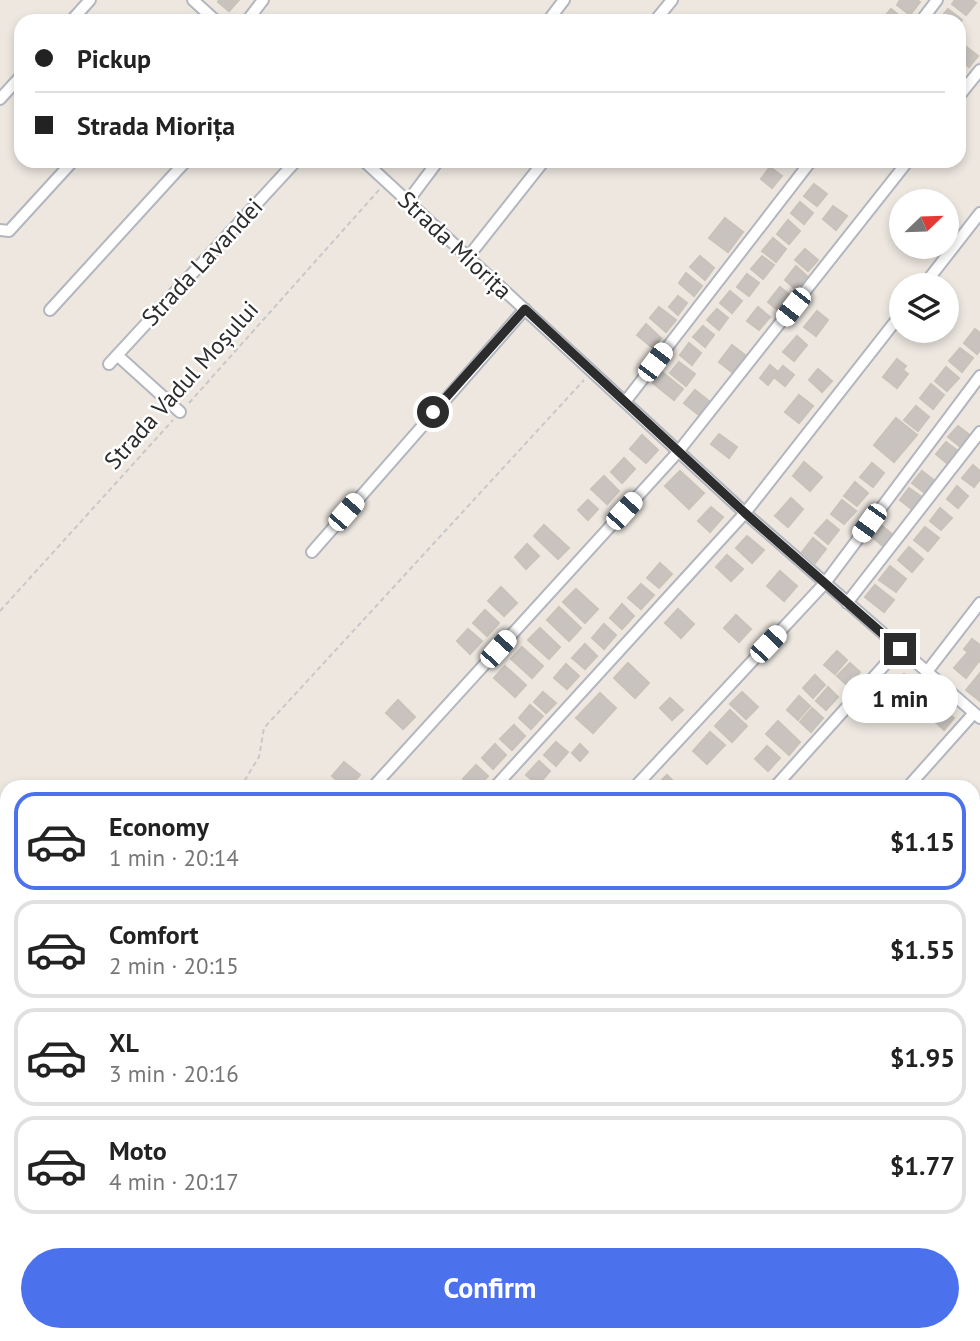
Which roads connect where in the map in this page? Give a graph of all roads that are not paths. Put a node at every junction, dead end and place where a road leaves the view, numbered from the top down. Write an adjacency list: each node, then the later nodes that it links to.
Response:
1 (90, 0): 7 (street)
2 (193, 0): 8 (street)
3 (263, 0): 9 (street)
4 (564, 0): 10 (street)
5 (672, 0): 11 (street)
6 (937, 0): 12 (street)
7 (77, 14)
8 (204, 14)
9 (252, 14)
10 (553, 14)
11 (661, 14)
12 (926, 14)
13 (980, 70): 15 (street)
14 (14, 84): 16 (street)
15 (966, 87)
16 (0, 99)
17 (67, 168): 27 (street)
18 (180, 168): 31 (street)
19 (290, 168): 33 (street, Strada Lavandei)
20 (372, 168): 25 (street, Strada Miorița)
21 (433, 168): 25 (street)
22 (538, 168): 28 (street)
23 (806, 168): 36 (street)
24 (902, 168): 39 (street)
25 (408, 201): 28 (street, Strada Miorița)
26 (980, 213): 29 (street)
27 (0, 230)
28 (468, 257): 30 (street, Strada Miorița)
29 (933, 273)
30 (525, 309): 36 (street, Strada Miorița); 41 (street)
31 (50, 310)
32 (889, 329): 40 (street)
33 (117, 355): 34 (street, Strada Lavandei); 37 (street)
34 (109, 364)
35 (980, 376): 42 (street)
36 (625, 402): 39 (street, Strada Miorița)
37 (180, 412)
38 (980, 432): 43 (street)
39 (678, 452): 40 (street, Strada Miorița); 48 (street)
40 (745, 513): 42 (street, Strada Miorița); 49 (street)
41 (312, 552)
42 (825, 583): 43 (street, Strada Miorița); 50 (street)
43 (847, 603): 45 (street, Strada Miorița)
44 (980, 603): 46 (street)
45 (900, 649): 46 (street, Strada Miorița); 51 (street)
46 (926, 673): 47 (street, Strada Miorița)
47 (977, 716): 52 (street)
48 (379, 780)
49 (501, 780)
50 (641, 780)
51 (781, 780)
52 (914, 780)

